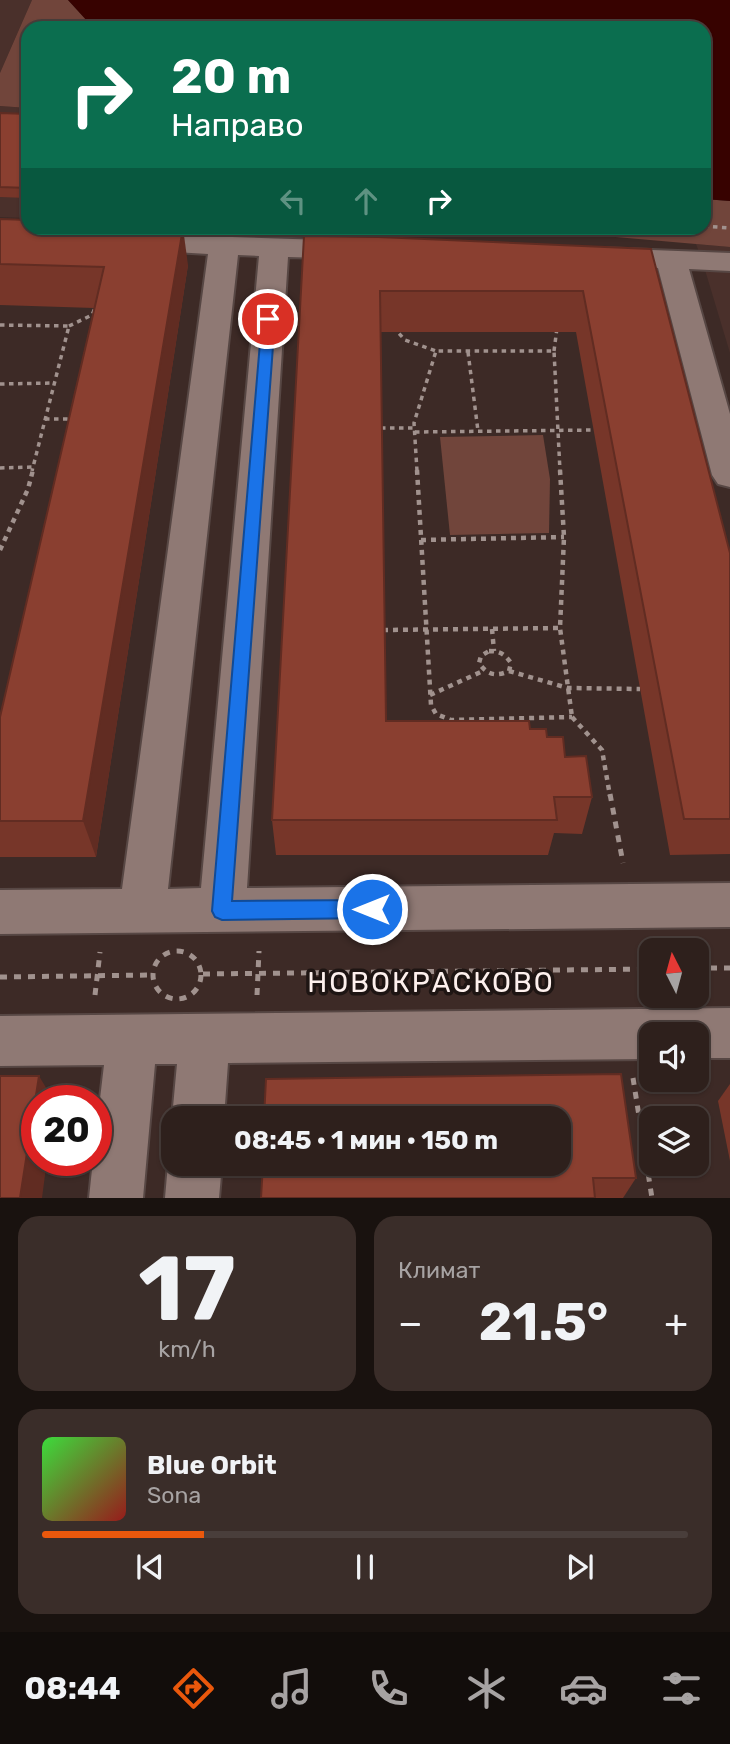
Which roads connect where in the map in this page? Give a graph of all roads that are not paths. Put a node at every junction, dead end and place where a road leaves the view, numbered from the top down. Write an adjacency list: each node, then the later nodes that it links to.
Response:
1 (112, 242): 2 (lane)
2 (224, 246): 3 (lane); 11 (lane)
3 (274, 247): 4 (lane); 12 (lane)
4 (384, 250)
5 (576, 257): 6 (lane)
6 (671, 260): 7 (lane); 8 (lane)
7 (728, 269)
8 (717, 376): 9 (lane)
9 (730, 475)
10 (730, 905): 12 (lane)
11 (142, 911): 12 (lane); 13 (lane)
12 (222, 911)
13 (0, 912)
14 (730, 1033): 16 (lane)
15 (132, 1039): 16 (lane); 17 (lane); 20 (lane)
16 (204, 1039): 18 (lane)
17 (0, 1041)
18 (199, 1106)
19 (194, 1176): 21 (lane)
20 (116, 1198)
21 (192, 1198)

